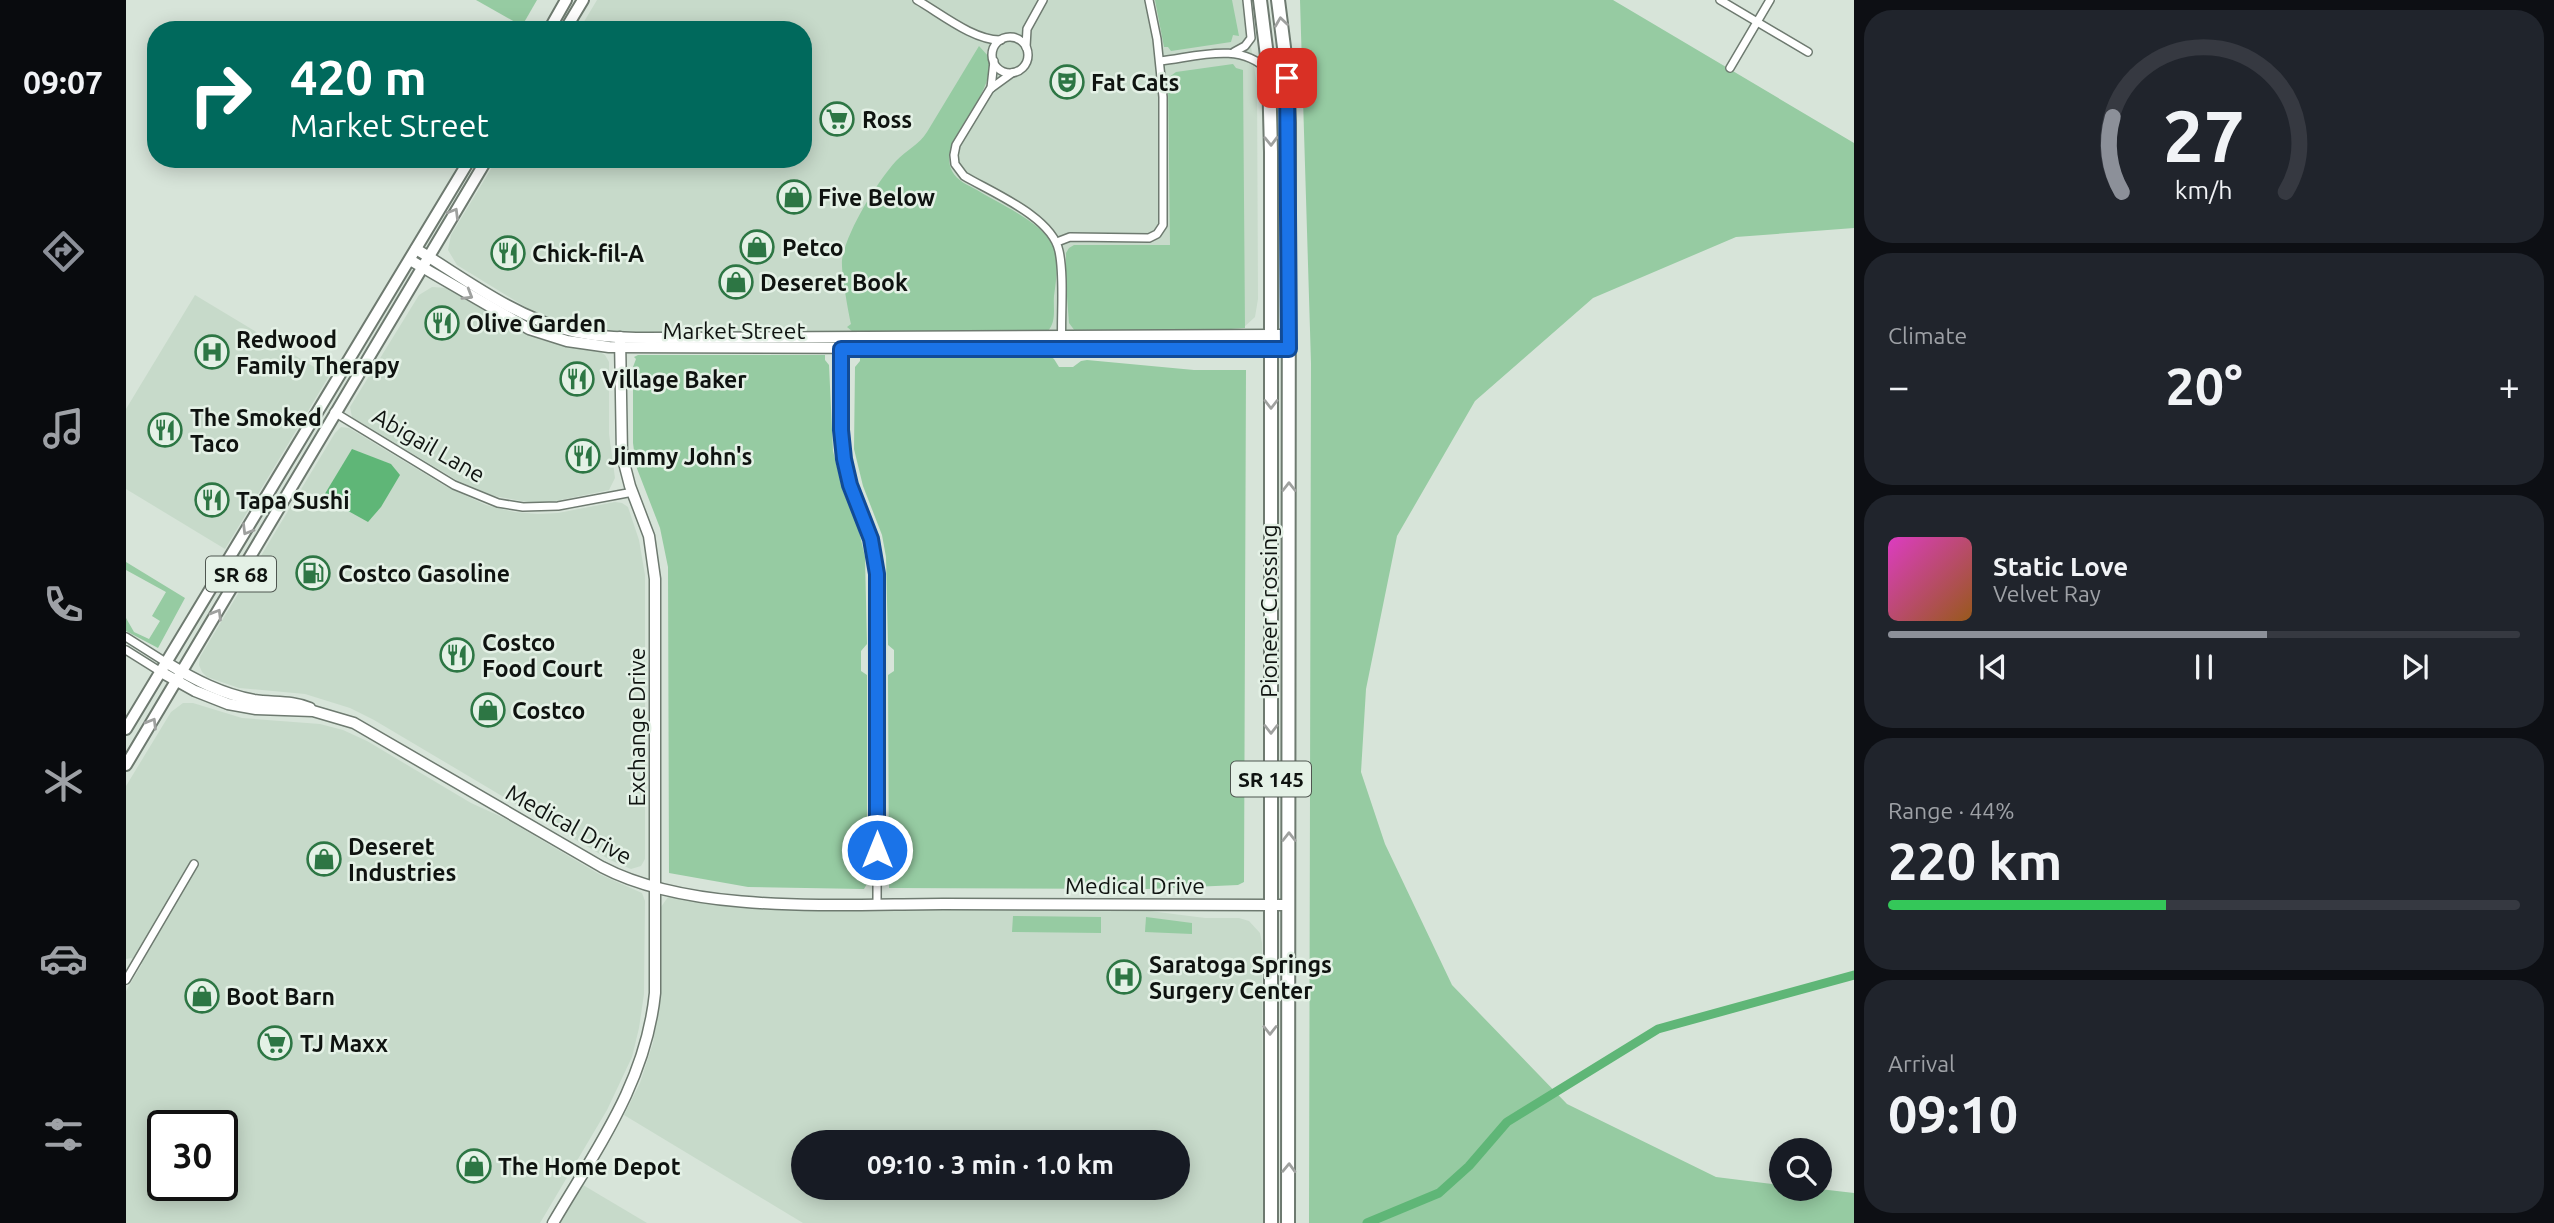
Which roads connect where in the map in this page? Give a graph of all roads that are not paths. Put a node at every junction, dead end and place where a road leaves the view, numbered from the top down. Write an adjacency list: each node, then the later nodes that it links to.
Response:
1 (566, 0): 12 (main road)
2 (583, 0): 13 (main road)
3 (917, 0): 15 (street)
4 (1043, 0): 11 (street)
5 (1149, 0): 21 (street)
6 (1247, 0): 18 (street)
7 (1260, 0): 23 (highway, Pioneer Crossing / SR 145)
8 (1278, 0): 34 (highway, Pioneer Crossing / SR 145, one-way to 8)
9 (1720, 0): 14 (street)
10 (1770, 0): 14 (street)
11 (1031, 20): 16 (street); 17 (street)
12 (554, 21)
13 (570, 21)
14 (1756, 23): 19 (street); 22 (street)
15 (978, 36): 16 (street); 20 (street)
16 (1004, 39): 17 (street); 20 (street)
17 (1026, 47): 24 (street)
18 (1233, 52): 21 (street); 23 (street)
19 (1808, 52)
20 (993, 58): 24 (street); 25 (street)
21 (1160, 61): 28 (street)
22 (1730, 68)
23 (1269, 72): 33 (highway, Pioneer Crossing / SR 145, one-way to 33)
24 (1012, 73): 25 (street)
25 (990, 89): 28 (street)
26 (465, 168): 29 (main road, SR 68)
27 (481, 168): 30 (main road, SR 68, one-way to 27)
28 (1057, 242): 36 (street)
29 (416, 249): 30 (street, Market Street); 31 (main road, SR 68)
30 (428, 256): 32 (main road, SR 68); 37 (street, Market Street)
31 (410, 260): 32 (street, Market Street); 46 (main road, SR 68, one-way to 46)
32 (422, 267): 37 (street, Market Street, one-way to 37); 42 (main road, SR 68)
33 (1271, 335): 34 (street, Market Street); 36 (street, Market Street); 40 (highway, Pioneer Crossing / SR 145)
34 (1289, 335): 41 (highway, Pioneer Crossing / SR 145)
35 (839, 337): 36 (street, Market Street); 37 (street, Market Street); 38 (street)
36 (1061, 337): 39 (street)
37 (620, 343): 38 (street, Market Street); 43 (street, Exchange Drive)
38 (841, 349): 39 (street, Market Street); 52 (street)
39 (1062, 349): 40 (street, Market Street)
40 (1271, 349): 41 (street, Market Street); 53 (highway, Pioneer Crossing / SR 145, one-way to 53)
41 (1289, 349): 54 (highway, Pioneer Crossing / SR 145, one-way to 41)
42 (334, 412): 43 (street, Abigail Lane); 47 (main road, SR 68, one-way to 42)
43 (633, 492): 51 (street, Exchange Drive)
44 (126, 637): 46 (street)
45 (126, 650): 46 (street)
46 (164, 667): 47 (street, Medical Drive); 48 (main road, SR 68)
47 (180, 677): 49 (main road, SR 68, one-way to 47); 51 (street, Medical Drive)
48 (126, 729)
49 (126, 765)
50 (194, 864): 55 (street)
51 (655, 886): 52 (street, Medical Drive); 56 (street, Exchange Drive)
52 (877, 904): 53 (street, Medical Drive)
53 (1271, 905): 54 (street, Medical Drive); 57 (highway, Pioneer Crossing / SR 145, one-way to 57)
54 (1289, 905): 58 (highway, Pioneer Crossing / SR 145, one-way to 54)
55 (127, 976)
56 (553, 1223)
57 (1271, 1223)
58 (1288, 1223)

